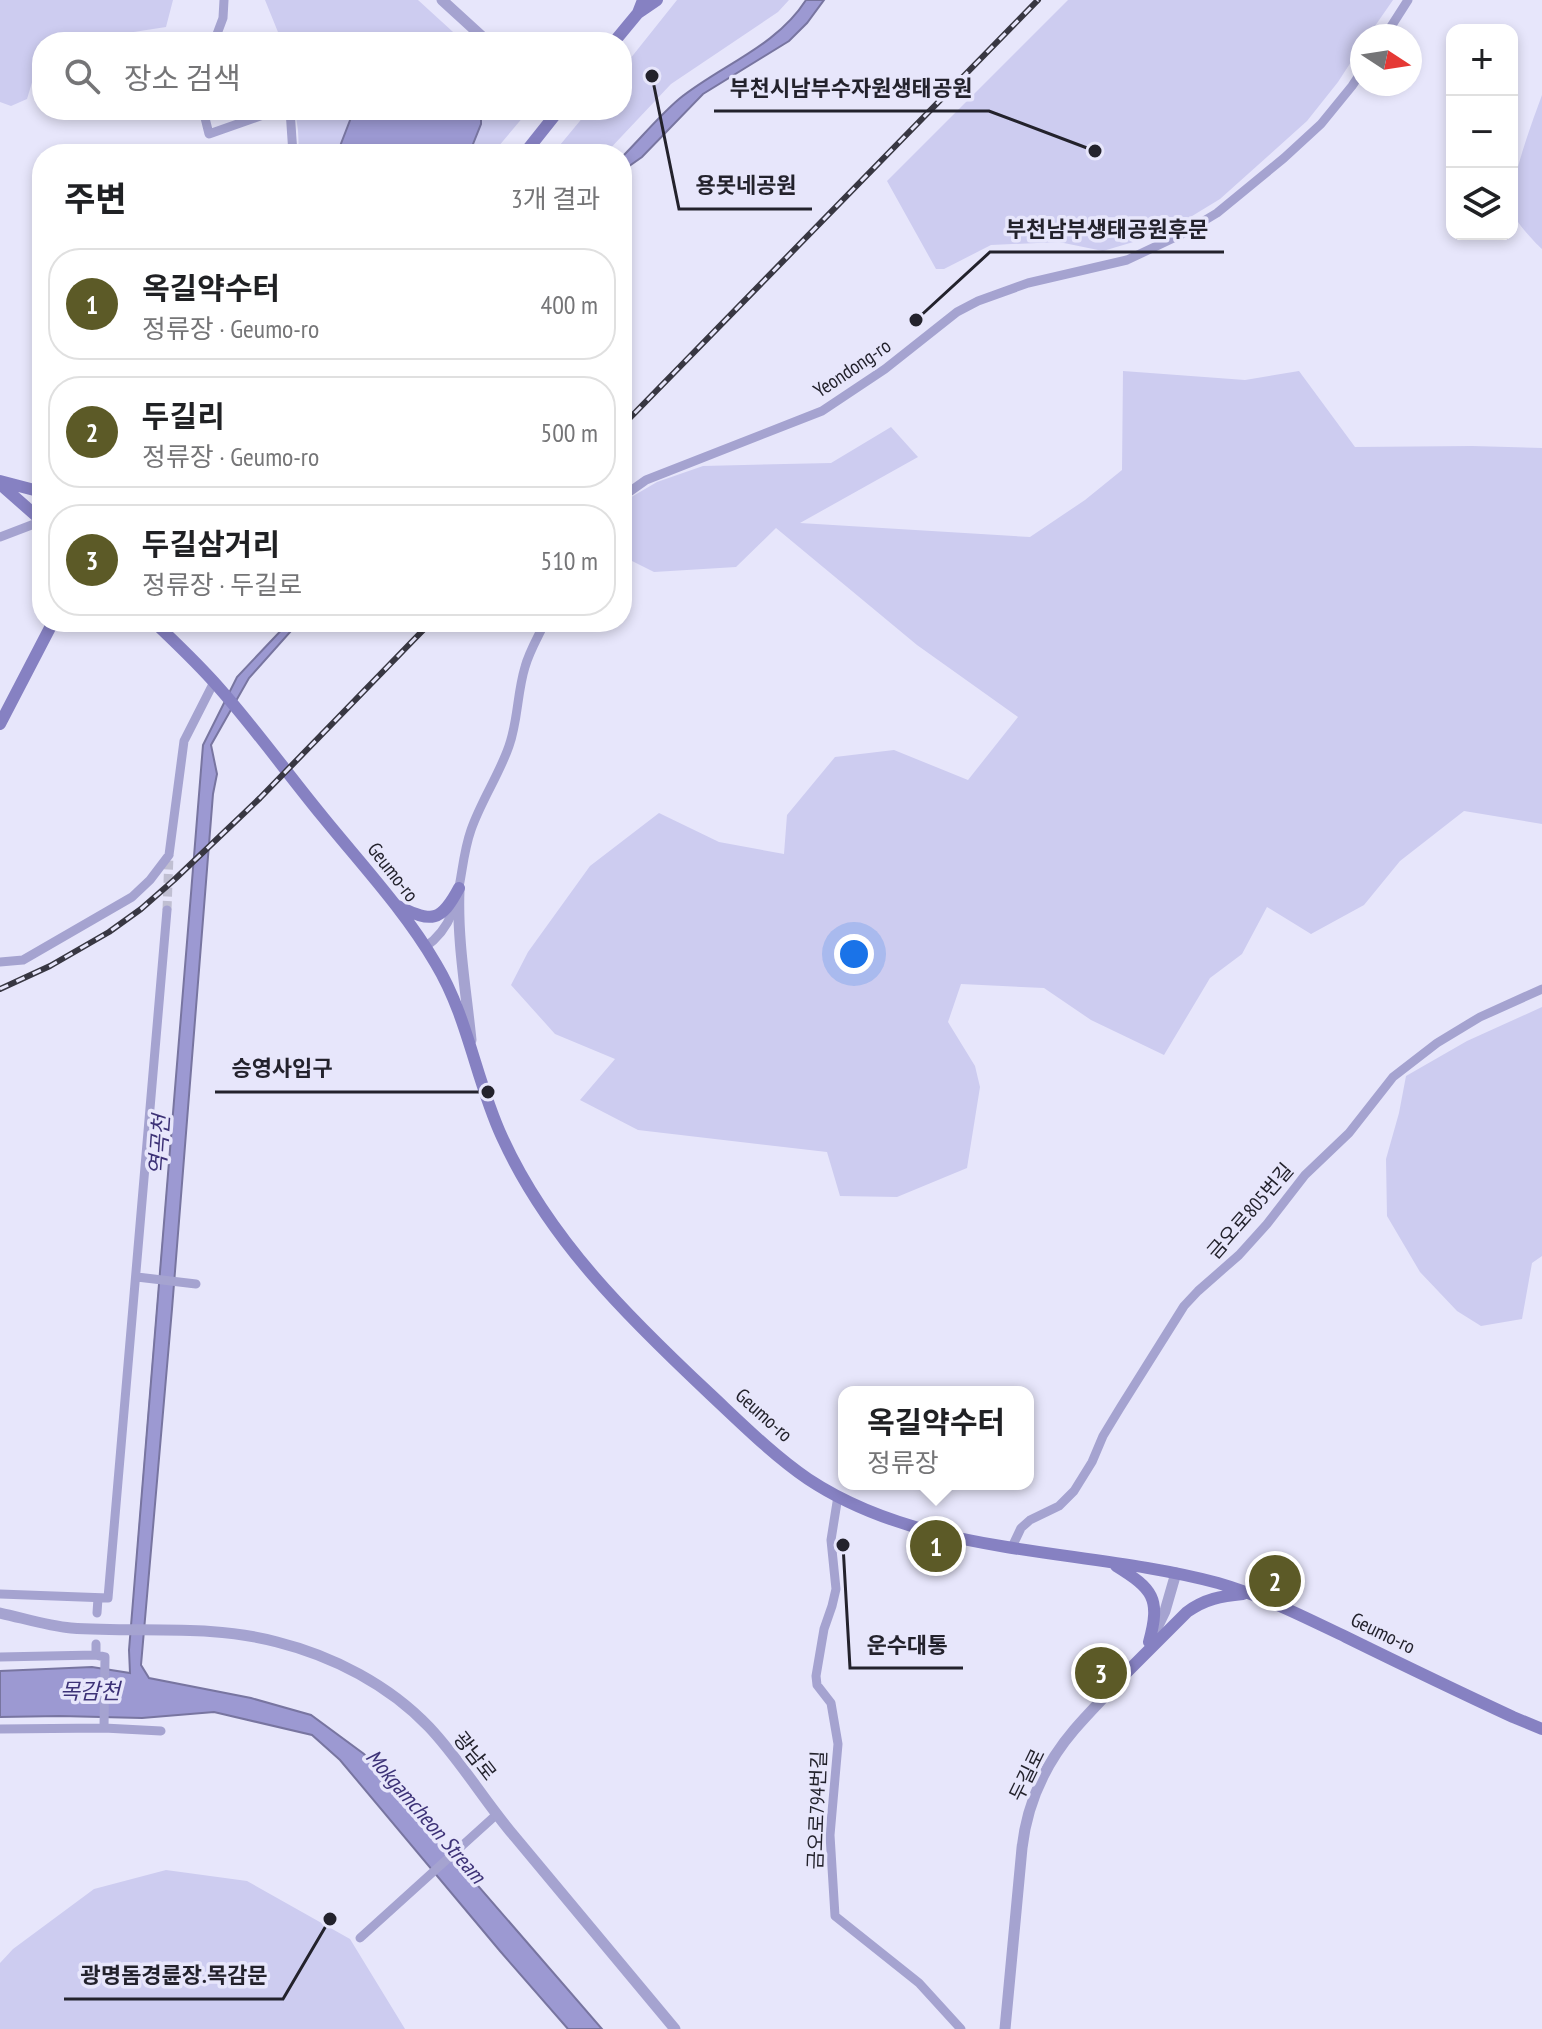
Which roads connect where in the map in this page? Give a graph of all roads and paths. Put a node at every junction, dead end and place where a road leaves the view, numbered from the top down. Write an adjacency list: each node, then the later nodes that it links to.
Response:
1 (224, 0): 8 (street)
2 (442, 0): 9 (street)
3 (643, 0): 6 (main road)
4 (657, 0): 6 (main road)
5 (1408, 0): 7 (street)
6 (638, 13): 10 (main road)
7 (1393, 24)
8 (218, 32)
9 (477, 32)
10 (622, 32)
11 (1350, 88): 20 (street, Yeondong-ro)
12 (206, 120): 13 (street)
13 (249, 120)
14 (291, 120): 16 (street)
15 (551, 120): 17 (main road)
16 (292, 144)
17 (532, 144)
18 (0, 482): 19 (main road); 21 (main road)
19 (32, 490)
20 (632, 490)
21 (32, 512)
22 (32, 525): 23 (street)
23 (0, 537)
24 (48, 632): 28 (main road)
25 (164, 632): 27 (main road)
26 (541, 632): 29 (street)
27 (216, 684): 30 (main road, Geumo-ro); 33 (street)
28 (0, 724)
29 (459, 888): 30 (main road); 32 (street); 35 (street)
30 (393, 904): 32 (main road, Geumo-ro)
31 (167, 910): 36 (street)
32 (425, 947): 35 (main road, Geumo-ro)
33 (0, 962)
34 (1542, 989): 39 (street, 금오로805번길)
35 (474, 1060): 38 (main road, Geumo-ro)
36 (137, 1277): 37 (street); 44 (street)
37 (196, 1284)
38 (838, 1496): 39 (main road, Geumo-ro); 57 (street, 금오로794번길)
39 (1012, 1547): 40 (main road, Geumo-ro)
40 (1109, 1563): 41 (main road, Geumo-ro); 47 (main road)
41 (1176, 1573): 42 (main road, Geumo-ro); 47 (street, 두길로)
42 (1249, 1593): 49 (main road); 52 (main road, Geumo-ro)
43 (0, 1594): 44 (street)
44 (98, 1598): 46 (street)
45 (0, 1613): 54 (street, 광남로)
46 (97, 1613)
47 (1149, 1642): 49 (street, 두길로)
48 (0, 1657): 50 (street)
49 (1124, 1675): 58 (street, 두길로)
50 (104, 1728): 51 (street); 53 (street)
51 (0, 1729)
52 (1542, 1729)
53 (161, 1731)
54 (496, 1815): 55 (street); 56 (street, 광남로)
55 (360, 1938)
56 (675, 2029)
57 (961, 2029)
58 (1005, 2029)

